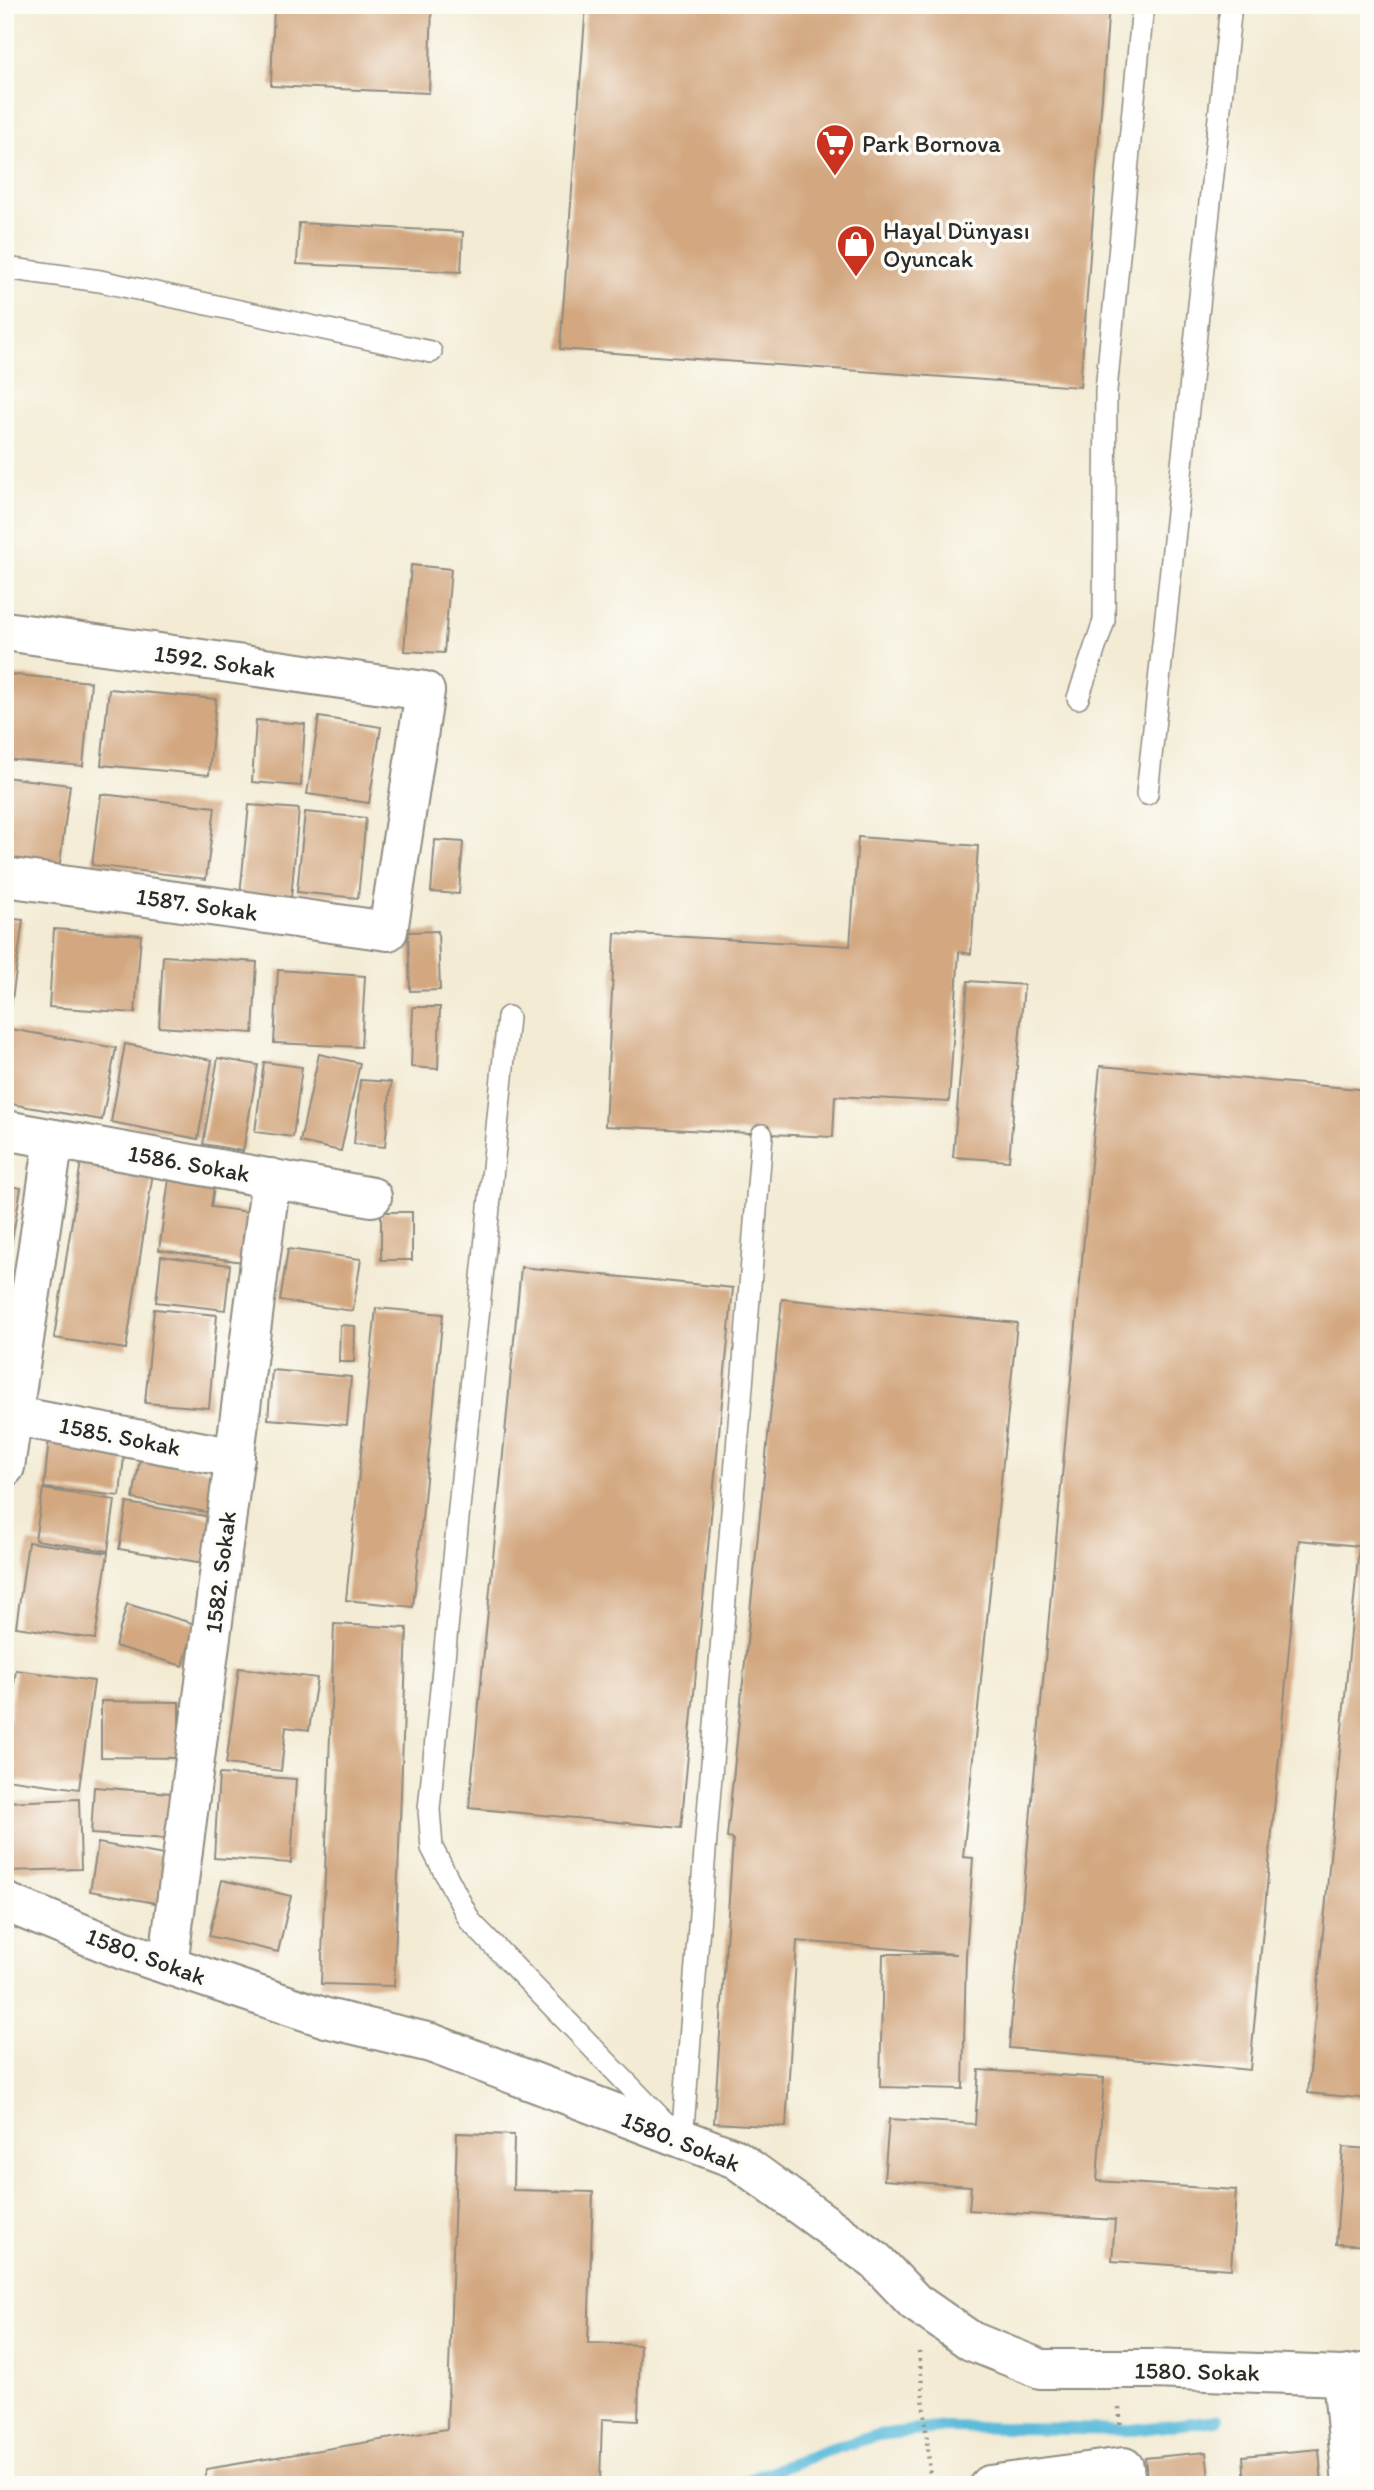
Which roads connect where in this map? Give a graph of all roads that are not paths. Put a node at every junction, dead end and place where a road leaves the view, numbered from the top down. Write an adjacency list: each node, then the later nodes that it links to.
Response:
1 (1143, 5): 6 (lane)
2 (1231, 5): 7 (lane)
3 (5, 268): 4 (lane)
4 (431, 352)
5 (5, 631): 9 (street, 1592. Sokak)
6 (1078, 698)
7 (1147, 794)
8 (5, 877): 9 (street, 1587. Sokak)
9 (388, 931)
10 (508, 1017): 21 (lane)
11 (5, 1130): 13 (street, 1586. Sokak)
12 (762, 1135): 21 (lane)
13 (54, 1139): 14 (street, 1586. Sokak); 16 (street)
14 (271, 1178): 15 (street, 1586. Sokak); 17 (street, 1582. Sokak)
15 (372, 1196)
16 (9, 1414): 17 (street, 1585. Sokak); 18 (street)
17 (235, 1458): 20 (street, 1582. Sokak)
18 (5, 1467)
19 (5, 1902): 20 (street, 1580. Sokak)
20 (168, 1965): 21 (street, 1580. Sokak)
21 (681, 2140): 22 (street, 1580. Sokak)
22 (1356, 2374): 25 (street)
23 (1125, 2476): 24 (street)
24 (989, 2485)
25 (1352, 2485)

